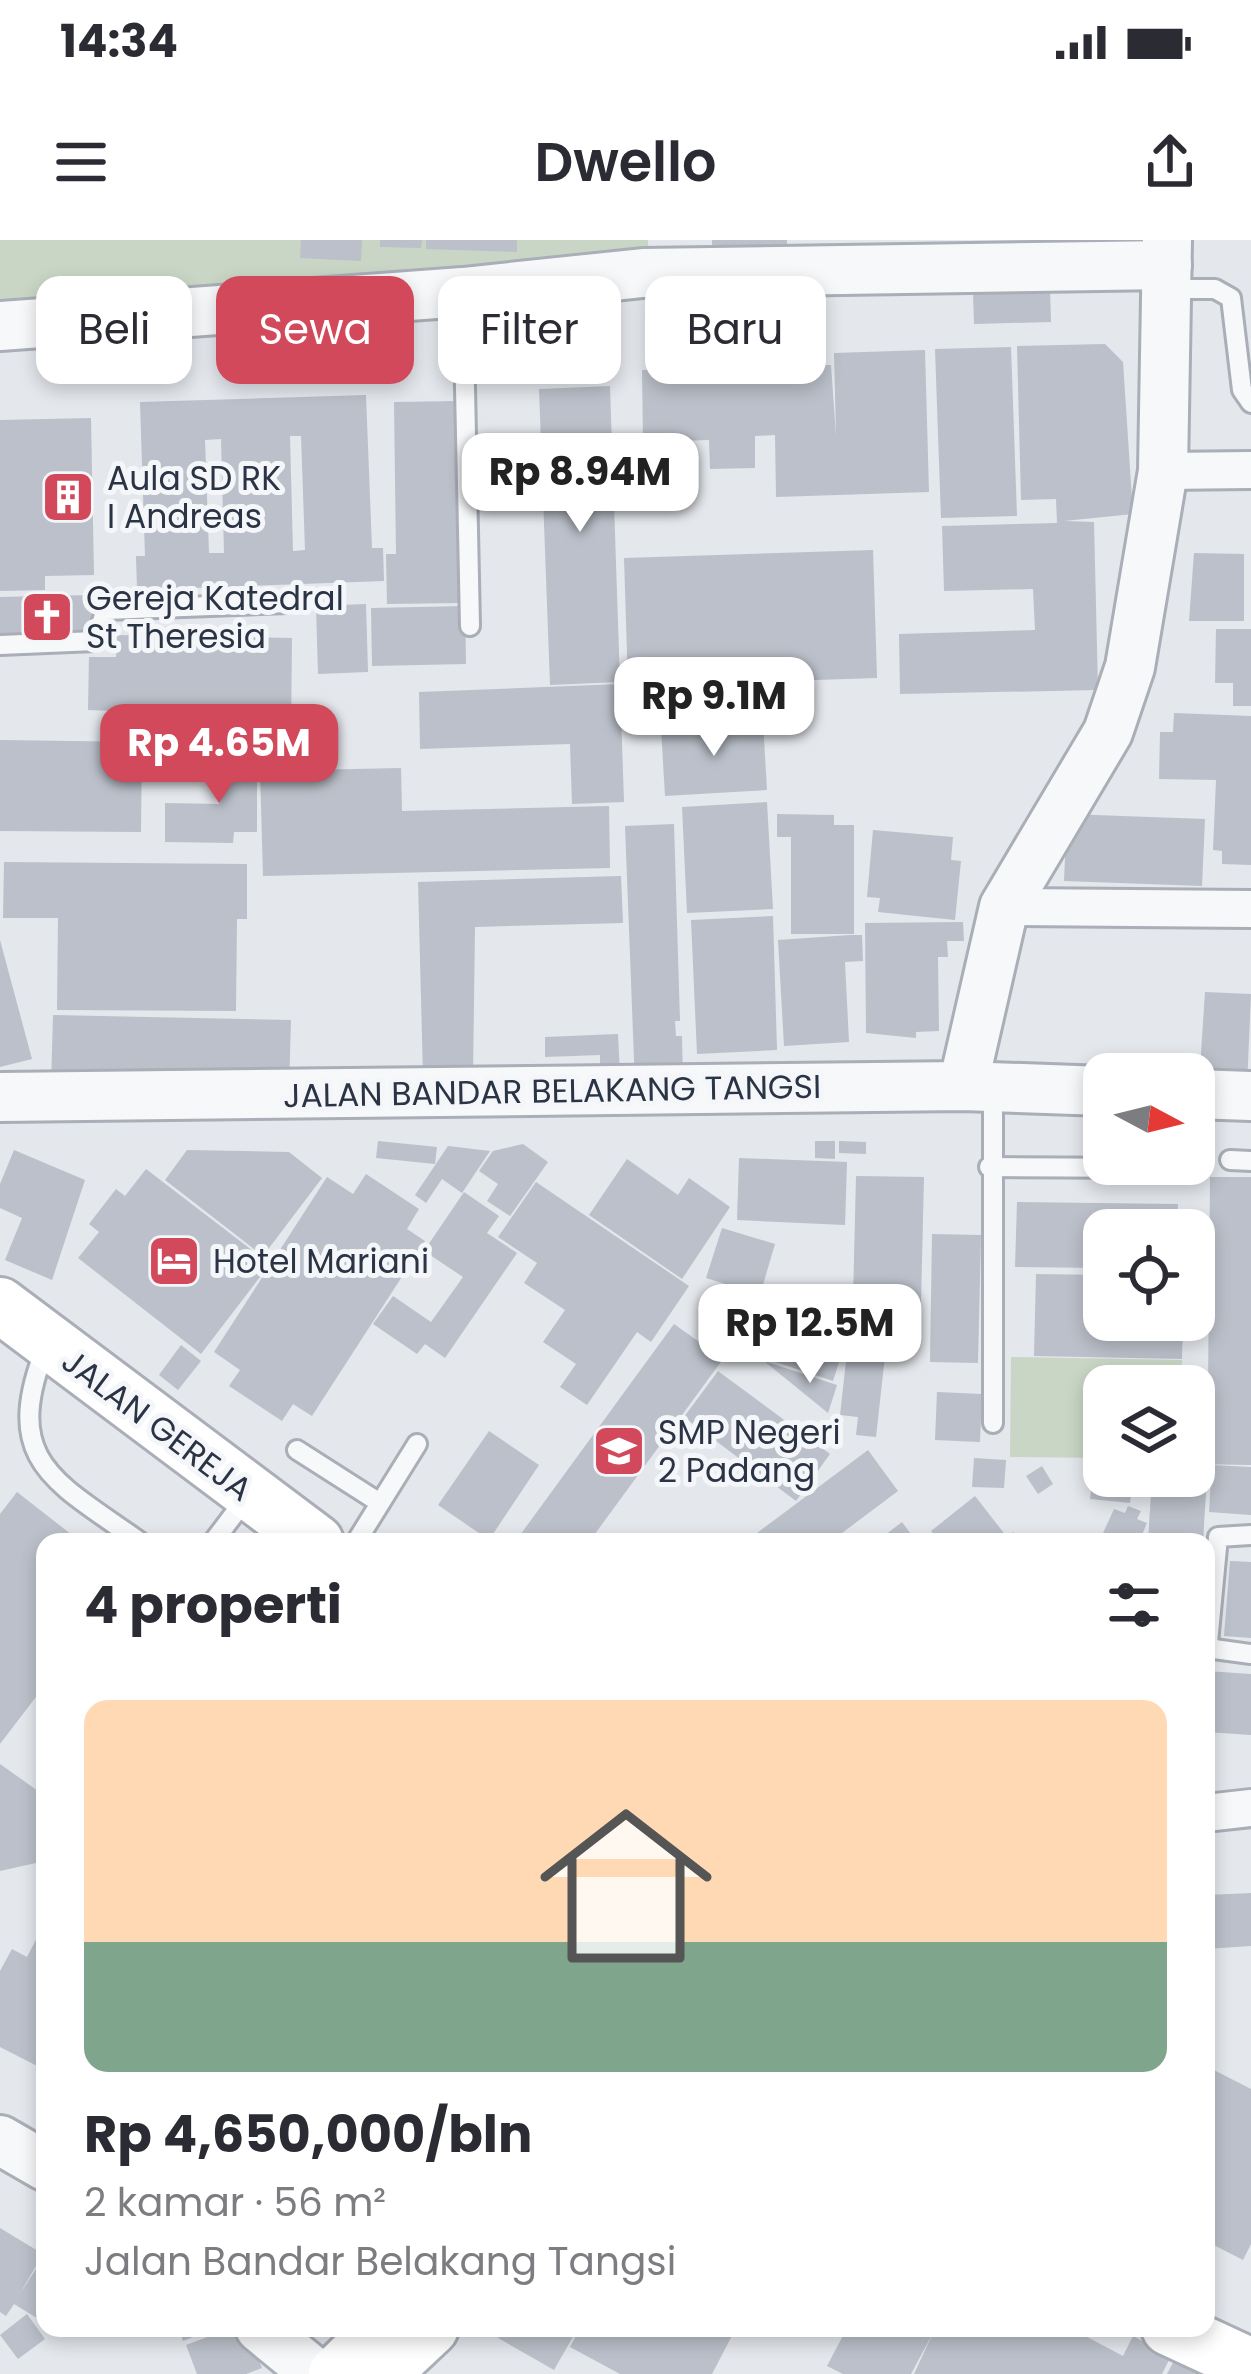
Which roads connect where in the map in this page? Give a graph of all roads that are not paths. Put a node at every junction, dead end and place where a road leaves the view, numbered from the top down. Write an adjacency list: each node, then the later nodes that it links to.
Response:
1 (1167, 265): 2 (street); 6 (lane); 8 (street)
2 (615, 276)
3 (438, 294): 4 (street)
4 (0, 326)
5 (465, 384): 10 (lane)
6 (1251, 404)
7 (1251, 470): 8 (street)
8 (1163, 471): 12 (street)
9 (286, 603): 11 (lane)
10 (470, 626)
11 (0, 645)
12 (1004, 908): 13 (street); 14 (street)
13 (1251, 909)
14 (978, 1087): 15 (street, JALAN BANDAR BELAKANG TANGSI); 18 (street, JALAN BANDAR BELAKANG TANGSI); 21 (lane)
15 (1083, 1090)
16 (1215, 1095): 17 (street)
17 (1251, 1096)
18 (0, 1097)
19 (1230, 1160): 20 (lane)
20 (1251, 1161)
21 (989, 1167): 22 (lane); 25 (lane)
22 (1083, 1168)
23 (0, 1305): 24 (main road, JALAN GEREJA)
24 (48, 1343): 28 (main road, JALAN GEREJA); 30 (lane)
25 (993, 1424)
26 (417, 1444): 29 (lane)
27 (297, 1450): 29 (lane)
28 (250, 1494): 31 (lane); 32 (main road, JALAN GEREJA)
29 (380, 1503): 33 (lane)
30 (127, 1533)
31 (220, 1533)
32 (304, 1533)
33 (362, 1533)
34 (1251, 1535): 35 (lane)
35 (1215, 1576)
36 (1215, 1649): 37 (lane)
37 (1251, 1654)
38 (1251, 1808): 39 (street)
39 (1215, 1812)
40 (0, 2140): 41 (street)
41 (36, 2161)
42 (271, 2337): 47 (street)
43 (374, 2337): 48 (main road)
44 (421, 2337): 49 (main road)
45 (1190, 2337): 46 (main road)
46 (1234, 2356)
47 (316, 2374)
48 (336, 2374)
49 (382, 2374)

